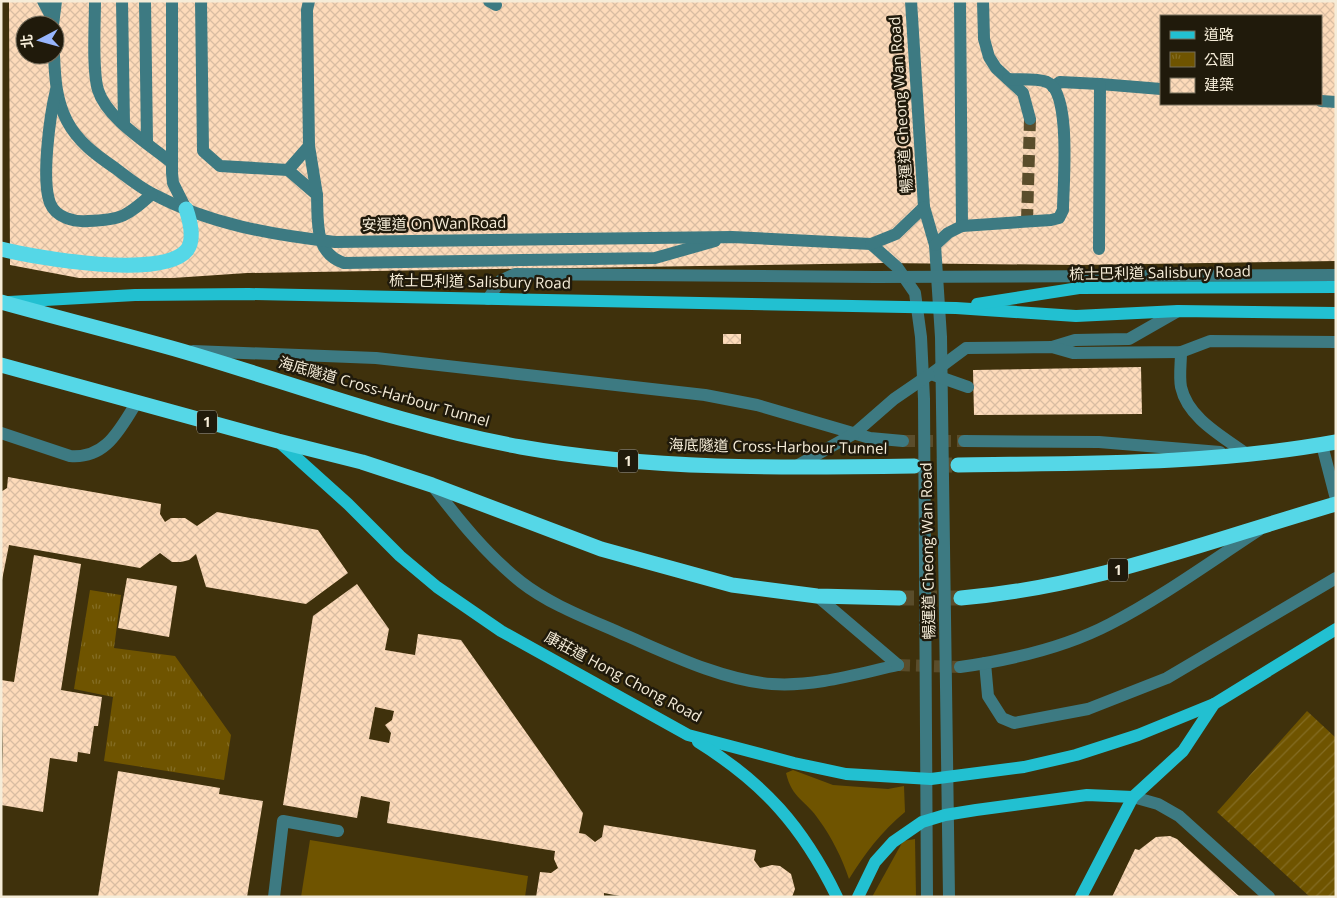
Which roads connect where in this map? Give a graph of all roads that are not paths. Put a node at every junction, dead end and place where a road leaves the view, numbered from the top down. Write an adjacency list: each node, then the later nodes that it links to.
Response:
1 (42, 1): 12 (street)
2 (56, 1): 13 (street)
3 (95, 1): 23 (street)
4 (122, 1): 23 (street)
5 (145, 1): 24 (street)
6 (172, 1): 26 (street)
7 (201, 1): 27 (street)
8 (308, 1): 25 (street)
9 (911, 1): 30 (street, 暢運道 Cheong Wan Road)
10 (960, 1): 32 (street)
11 (983, 1): 15 (street)
12 (49, 15)
13 (54, 15)
14 (55, 65): 18 (street, 安運道 On Wan Road)
15 (1008, 80): 17 (street); 22 (street)
16 (1100, 84): 17 (street); 19 (street); 37 (street)
17 (1053, 87): 32 (street)
18 (56, 89): 28 (street, 安運道 On Wan Road); 28 (street)
19 (1160, 89)
20 (1322, 101): 21 (street)
21 (1336, 102)
22 (1030, 119)
23 (124, 124): 24 (street)
24 (147, 143): 26 (street)
25 (309, 146): 27 (street); 29 (street)
26 (172, 163): 31 (street)
27 (288, 170): 29 (street)
28 (152, 194): 31 (street, 安運道 On Wan Road)
29 (317, 195): 33 (street)
30 (924, 207): 34 (street, 暢運道 Cheong Wan Road); 35 (street, 暢運道 Cheong Wan Road)
31 (186, 209): 33 (street, 安運道 On Wan Road); 36 (highway)
32 (962, 226): 35 (street)
33 (732, 237): 34 (street, 安運道 On Wan Road)
34 (871, 244): 81 (street, 暢運道 Cheong Wan Road)
35 (935, 245): 82 (street, 暢運道 Cheong Wan Road)
36 (1, 249)
37 (1099, 249)
38 (1336, 275): 40 (street)
39 (1336, 287): 42 (main road, 梳士巴利道 Salisbury Road)
40 (488, 299): 41 (main road, 梳士巴利道 Salisbury Road); 42 (main road, 梳士巴利道 Salisbury Road)
41 (2, 303): 47 (highway, 海底隧道 Cross-Harbour Tunnel / 1)
42 (956, 308): 43 (main road, 梳士巴利道 Salisbury Road)
43 (1178, 311): 44 (main road, 梳士巴利道 Salisbury Road); 46 (street)
44 (1336, 312)
45 (1336, 342): 48 (street)
46 (1052, 347): 48 (street); 50 (street)
47 (182, 351): 54 (street); 62 (highway, 海底隧道 Cross-Harbour Tunnel / 1)
48 (1181, 352): 59 (street)
49 (1, 365): 52 (highway, 康莊道 Hong Chong Road / 1)
50 (931, 374): 51 (street); 54 (street)
51 (968, 387)
52 (137, 402): 53 (street); 57 (highway, 康莊道 Hong Chong Road / 1)
53 (1, 432)
54 (854, 433): 55 (street); 62 (street)
55 (903, 441)
56 (964, 441): 59 (street)
57 (278, 442): 63 (highway, 1); 75 (main road, 康莊道 Hong Chong Road)
58 (1329, 444): 59 (highway); 64 (street)
59 (1248, 456): 60 (highway)
60 (958, 465)
61 (914, 466): 62 (highway, 海底隧道 Cross-Harbour Tunnel / 1)
62 (793, 468)
63 (432, 485): 68 (highway, 1); 68 (street)
64 (1336, 499)
65 (1336, 504): 66 (highway, 1)
66 (1271, 522): 70 (highway, 1); 72 (street)
67 (1336, 578): 72 (street)
68 (817, 596): 69 (highway, 1)
69 (899, 598)
70 (961, 598)
71 (1336, 629): 74 (main road, 康莊道 Hong Chong Road)
72 (985, 663): 73 (street)
73 (960, 666)
74 (1214, 704): 75 (main road, 康莊道 Hong Chong Road); 76 (main road)
75 (688, 735): 79 (main road)
76 (1132, 797): 80 (main road); 83 (main road); 84 (street)
77 (338, 831): 78 (street)
78 (274, 897)
79 (837, 897)
80 (858, 897)
81 (927, 897)
82 (950, 897)
83 (1081, 897)
84 (1269, 897)

